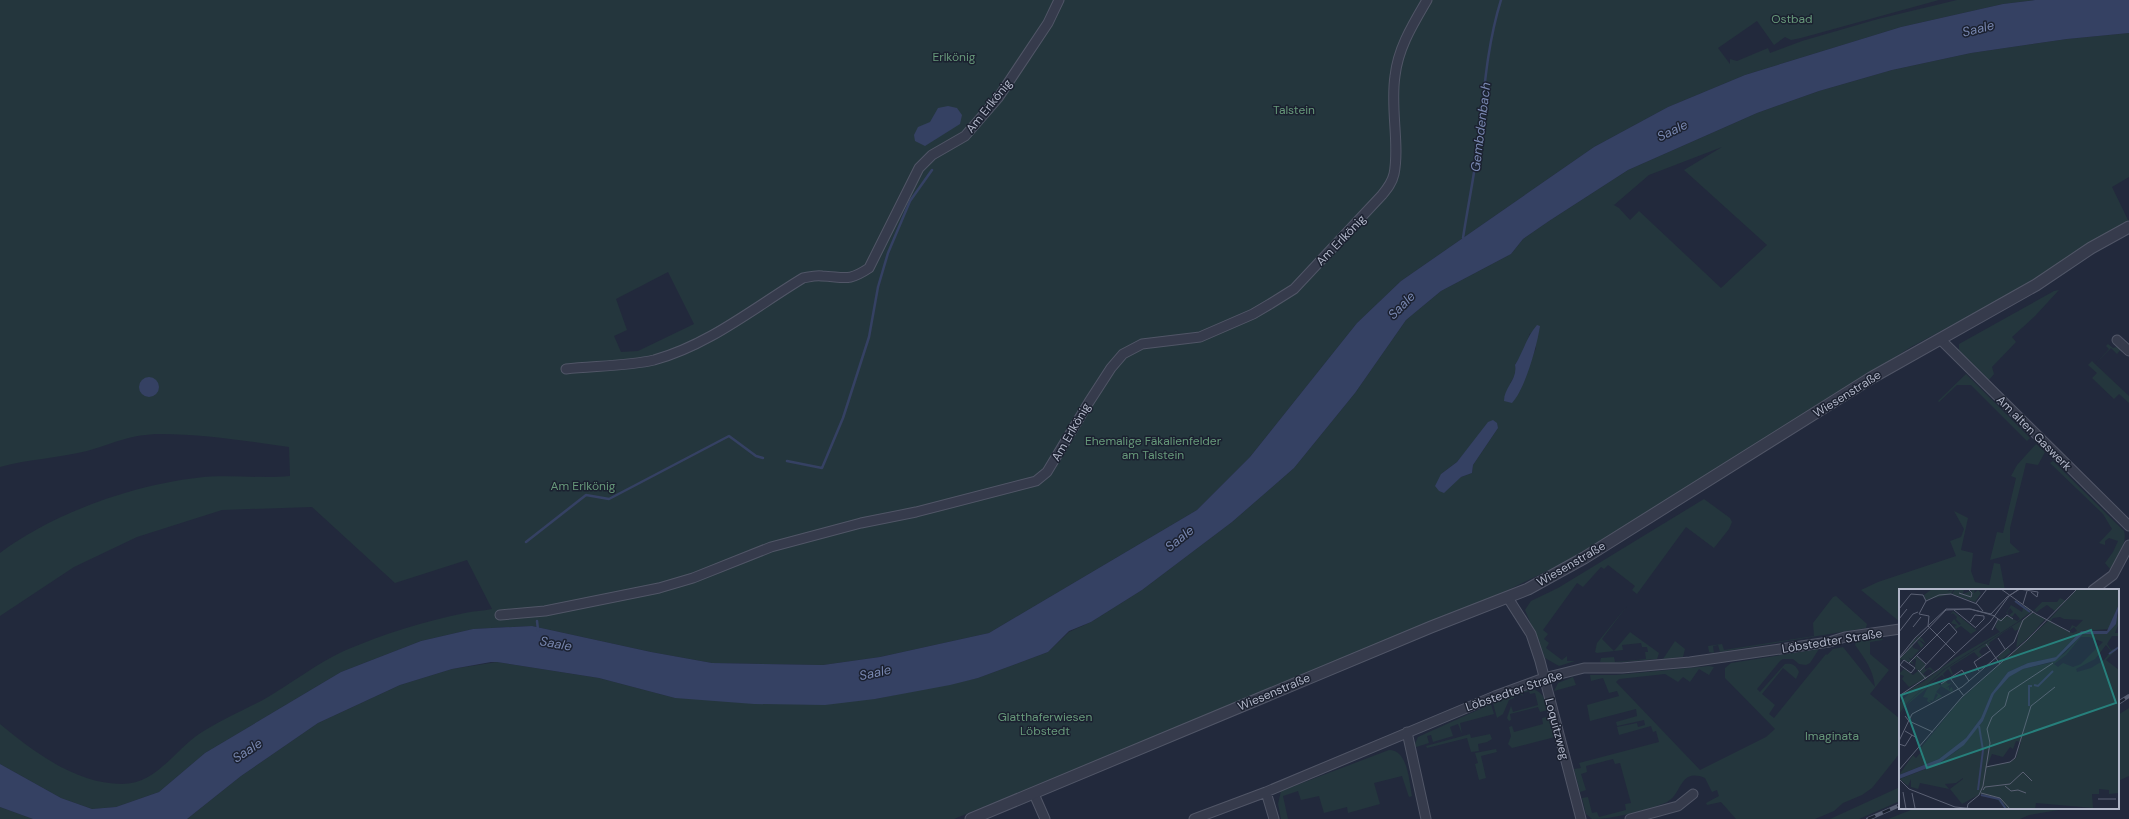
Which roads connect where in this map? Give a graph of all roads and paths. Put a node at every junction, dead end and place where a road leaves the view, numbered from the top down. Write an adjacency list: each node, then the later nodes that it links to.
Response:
1 (1059, 0): 7 (street, Am Erlkönig)
2 (1427, 0): 12 (street, Am Erlkönig)
3 (2129, 227): 4 (street, Wiesenstraße)
4 (1940, 339): 8 (street, Am alten Gaswerk); 11 (street, Wiesenstraße)
5 (2116, 340): 6 (street)
6 (2129, 351)
7 (566, 369)
8 (2129, 526)
9 (2129, 545): 10 (street)
10 (2094, 589)
11 (1508, 598): 14 (street, Loquitzweg); 17 (street, Wiesenstraße)
12 (500, 615)
13 (1899, 629): 14 (street, Löbstedter Straße)
14 (1544, 678): 15 (street, Löbstedter Straße); 24 (street, Loquitzweg)
15 (1406, 732): 16 (street, Löbstedter Straße); 23 (street)
16 (1266, 792): 21 (street, Löbstedter Straße); 22 (street)
17 (1034, 794): 19 (street, Wiesenstraße); 20 (street)
18 (1693, 794): 25 (street)
19 (971, 819)
20 (1045, 819)
21 (1194, 819)
22 (1274, 819)
23 (1426, 819)
24 (1581, 819)
25 (1630, 819)

